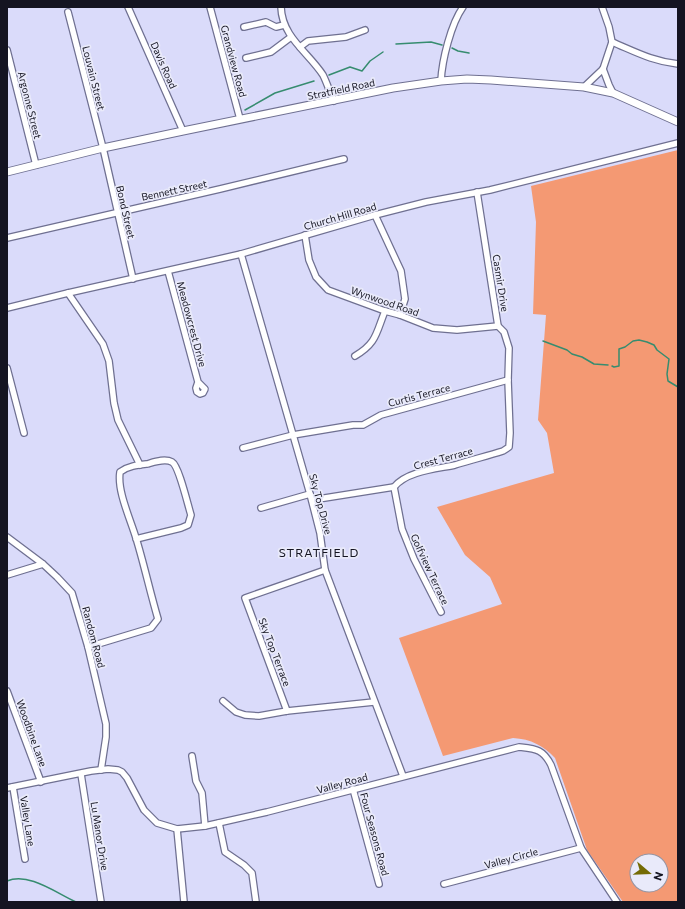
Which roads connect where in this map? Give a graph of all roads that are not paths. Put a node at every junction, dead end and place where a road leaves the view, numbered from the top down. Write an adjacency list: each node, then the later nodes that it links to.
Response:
1 (128, 7): 23 (street, Davis Road)
2 (210, 7): 21 (street, Grandview Road)
3 (281, 7): 7 (street)
4 (463, 7): 17 (street)
5 (602, 7): 11 (street)
6 (68, 12): 25 (street, Louvain Street)
7 (284, 25): 8 (street); 10 (street)
8 (244, 27)
9 (365, 30): 12 (street)
10 (291, 37): 12 (street); 14 (street)
11 (612, 42): 15 (street); 16 (street)
12 (300, 47): 20 (street)
13 (7, 50): 27 (street, Argonne Street)
14 (246, 58)
15 (678, 64)
16 (603, 69): 18 (street); 19 (street)
17 (441, 81): 18 (main road, Stratfield Road); 20 (main road, Stratfield Road)
18 (584, 87): 19 (main road, Stratfield Road)
19 (613, 93): 22 (main road, Stratfield Road)
20 (334, 101): 21 (main road, Stratfield Road)
21 (240, 119): 23 (main road, Stratfield Road)
22 (678, 122)
23 (183, 131): 25 (main road, Stratfield Road)
24 (678, 143): 29 (street, Church Hill Road)
25 (103, 148): 27 (main road, Stratfield Road); 30 (street, Bond Street)
26 (344, 159): 30 (street, Bennett Street)
27 (36, 165): 28 (main road, Stratfield Road)
28 (7, 172)
29 (477, 192): 31 (street, Church Hill Road); 41 (street, Casmir Drive)
30 (117, 212): 33 (street, Bennett Street); 36 (street, Bond Street)
31 (375, 215): 32 (street, Church Hill Road); 40 (street)
32 (305, 235): 34 (street, Church Hill Road); 39 (street, Wynwood Road)
33 (7, 238)
34 (241, 254): 35 (street, Church Hill Road); 47 (street, Sky Top Drive)
35 (168, 271): 36 (street, Church Hill Road); 45 (street, Meadowcrest Drive)
36 (133, 279): 37 (street, Church Hill Road)
37 (68, 293): 38 (street, Church Hill Road); 50 (street)
38 (7, 308)
39 (385, 311): 40 (street, Wynwood Road); 42 (street)
40 (400, 315): 41 (street, Wynwood Road)
41 (498, 326): 44 (street, Casmir Drive)
42 (355, 356)
43 (7, 368): 46 (street)
44 (508, 380): 47 (street, Curtis Terrace); 48 (street, Casmir Drive)
45 (198, 382)
46 (24, 433)
47 (292, 435): 49 (street, Curtis Terrace); 52 (street, Sky Top Drive)
48 (509, 447): 51 (street, Crest Terrace)
49 (243, 448)
50 (140, 465): 55 (street); 55 (street)
51 (394, 487): 52 (street, Crest Terrace); 59 (street, Golfview Terrace)
52 (311, 497): 53 (street, Crest Terrace); 57 (street, Sky Top Drive)
53 (261, 508)
54 (7, 537): 56 (street, Random Road)
55 (136, 539): 60 (street)
56 (43, 564): 58 (street); 60 (street, Random Road)
57 (325, 570): 63 (street, Sky Top Drive); 64 (street, Sky Top Terrace)
58 (7, 575)
59 (441, 612)
60 (88, 647): 66 (street, Random Road)
61 (7, 691): 69 (street, Woodbine Lane)
62 (223, 701): 64 (street)
63 (374, 702): 64 (street); 68 (street, Sky Top Drive)
64 (287, 711)
65 (192, 756): 74 (street)
66 (101, 770): 67 (street, Valley Road); 75 (street, Valley Road)
67 (81, 774): 69 (street, Valley Road); 80 (street, Lu Manor Drive)
68 (403, 776): 72 (street, Valley Road); 76 (street, Valley Road)
69 (41, 782): 70 (street, Valley Road)
70 (13, 787): 71 (street, Valley Road); 77 (street, Valley Lane)
71 (7, 788)
72 (353, 789): 73 (street, Valley Road); 78 (street, Four Seasons Road)
73 (219, 823): 74 (street, Valley Road); 82 (street)
74 (205, 826): 75 (street, Valley Road)
75 (176, 829): 81 (street)
76 (582, 848): 79 (street, Valley Circle); 83 (street, Valley Road)
77 (25, 859)
78 (379, 884)
79 (444, 884)
80 (101, 902)
81 (184, 902)
82 (256, 902)
83 (617, 902)

